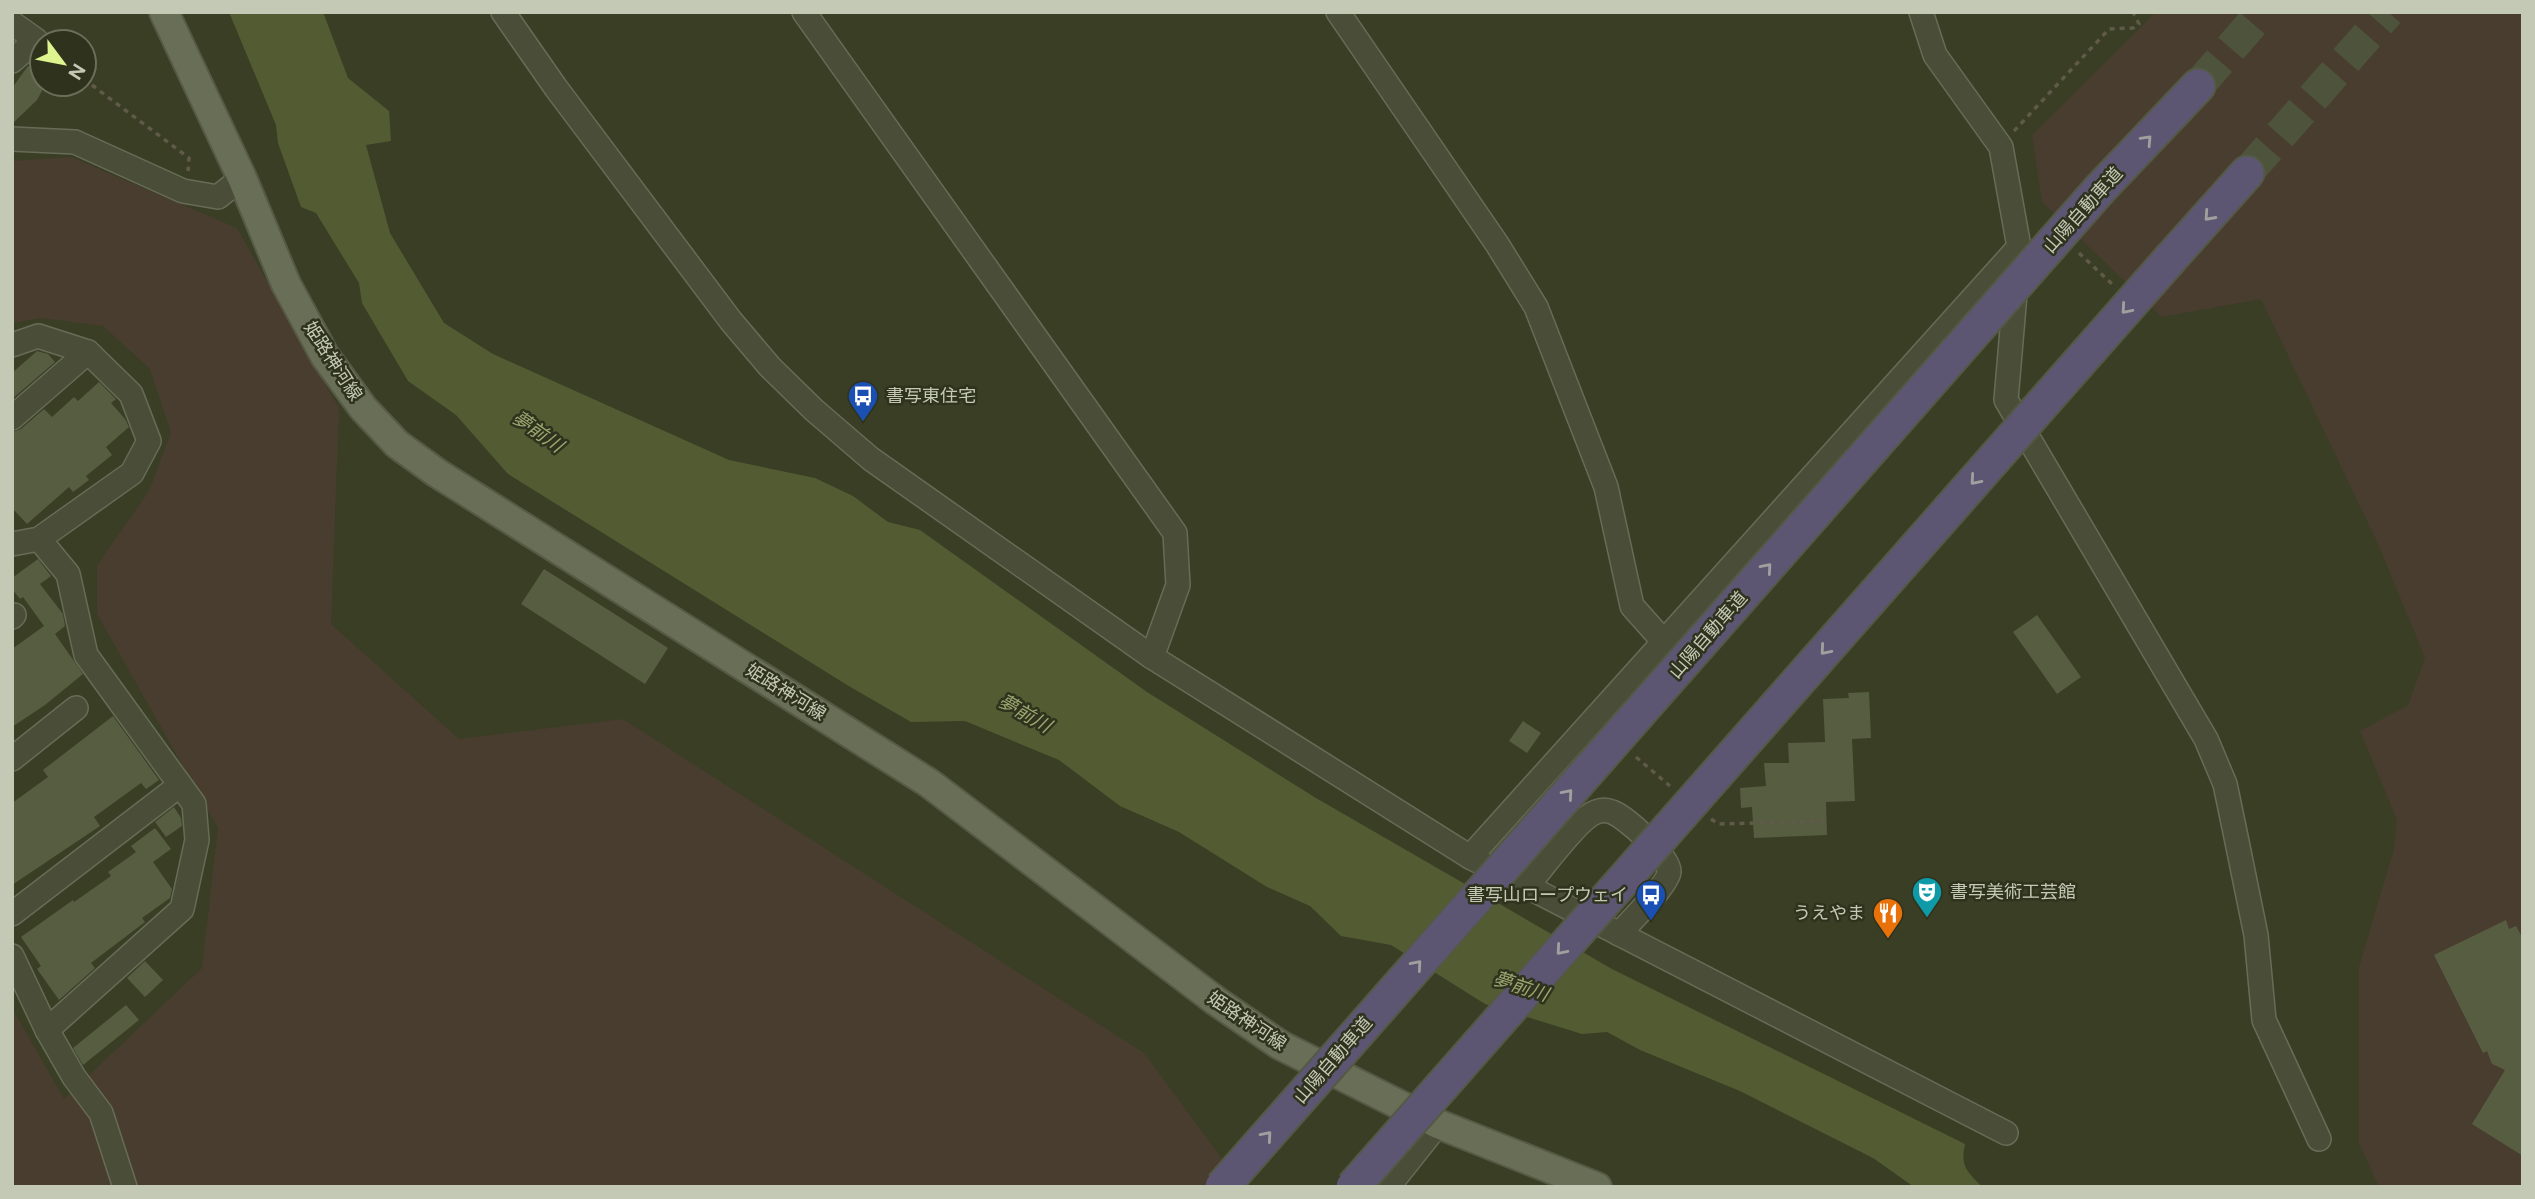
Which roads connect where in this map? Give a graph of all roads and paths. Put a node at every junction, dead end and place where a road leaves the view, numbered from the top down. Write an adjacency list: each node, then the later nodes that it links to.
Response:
1 (164, 12): 14 (main road, 姫路神河線)
2 (503, 12): 23 (street)
3 (804, 12): 23 (street)
4 (1339, 12): 22 (street)
5 (1921, 12): 16 (street)
6 (2133, 12): 8 (path)
7 (12, 23): 9 (street)
8 (2109, 29)
9 (12, 61)
10 (2198, 86): 37 (highway, 山陽自動車道, one-way to 10, bridge)
11 (98, 90): 15 (path)
12 (12, 139): 15 (street)
13 (2247, 173): 38 (highway, one-way to 38, bridge)
14 (242, 178): 15 (street); 33 (main road, 姫路神河線)
15 (178, 188)
16 (2020, 247): 22 (street); 35 (street)
17 (12, 345): 18 (street)
18 (88, 352): 19 (street); 20 (street)
19 (12, 418)
20 (40, 540): 21 (street); 26 (street)
21 (12, 544)
22 (1664, 642): 27 (street)
23 (1152, 657): 27 (street)
24 (76, 708): 25 (street)
25 (12, 759)
26 (180, 785): 29 (street); 32 (street)
27 (1470, 857): 28 (street)
28 (1527, 886): 30 (street); 30 (street)
29 (12, 914)
30 (1619, 934): 34 (street)
31 (12, 956): 32 (street)
32 (47, 1030): 36 (street)
33 (1438, 1124): 39 (street); 40 (main road, 姫路神河線)
34 (2006, 1133)
35 (2319, 1139)
36 (125, 1187)
37 (1222, 1187)
38 (1353, 1187)
39 (1388, 1187)
40 (1597, 1187)

